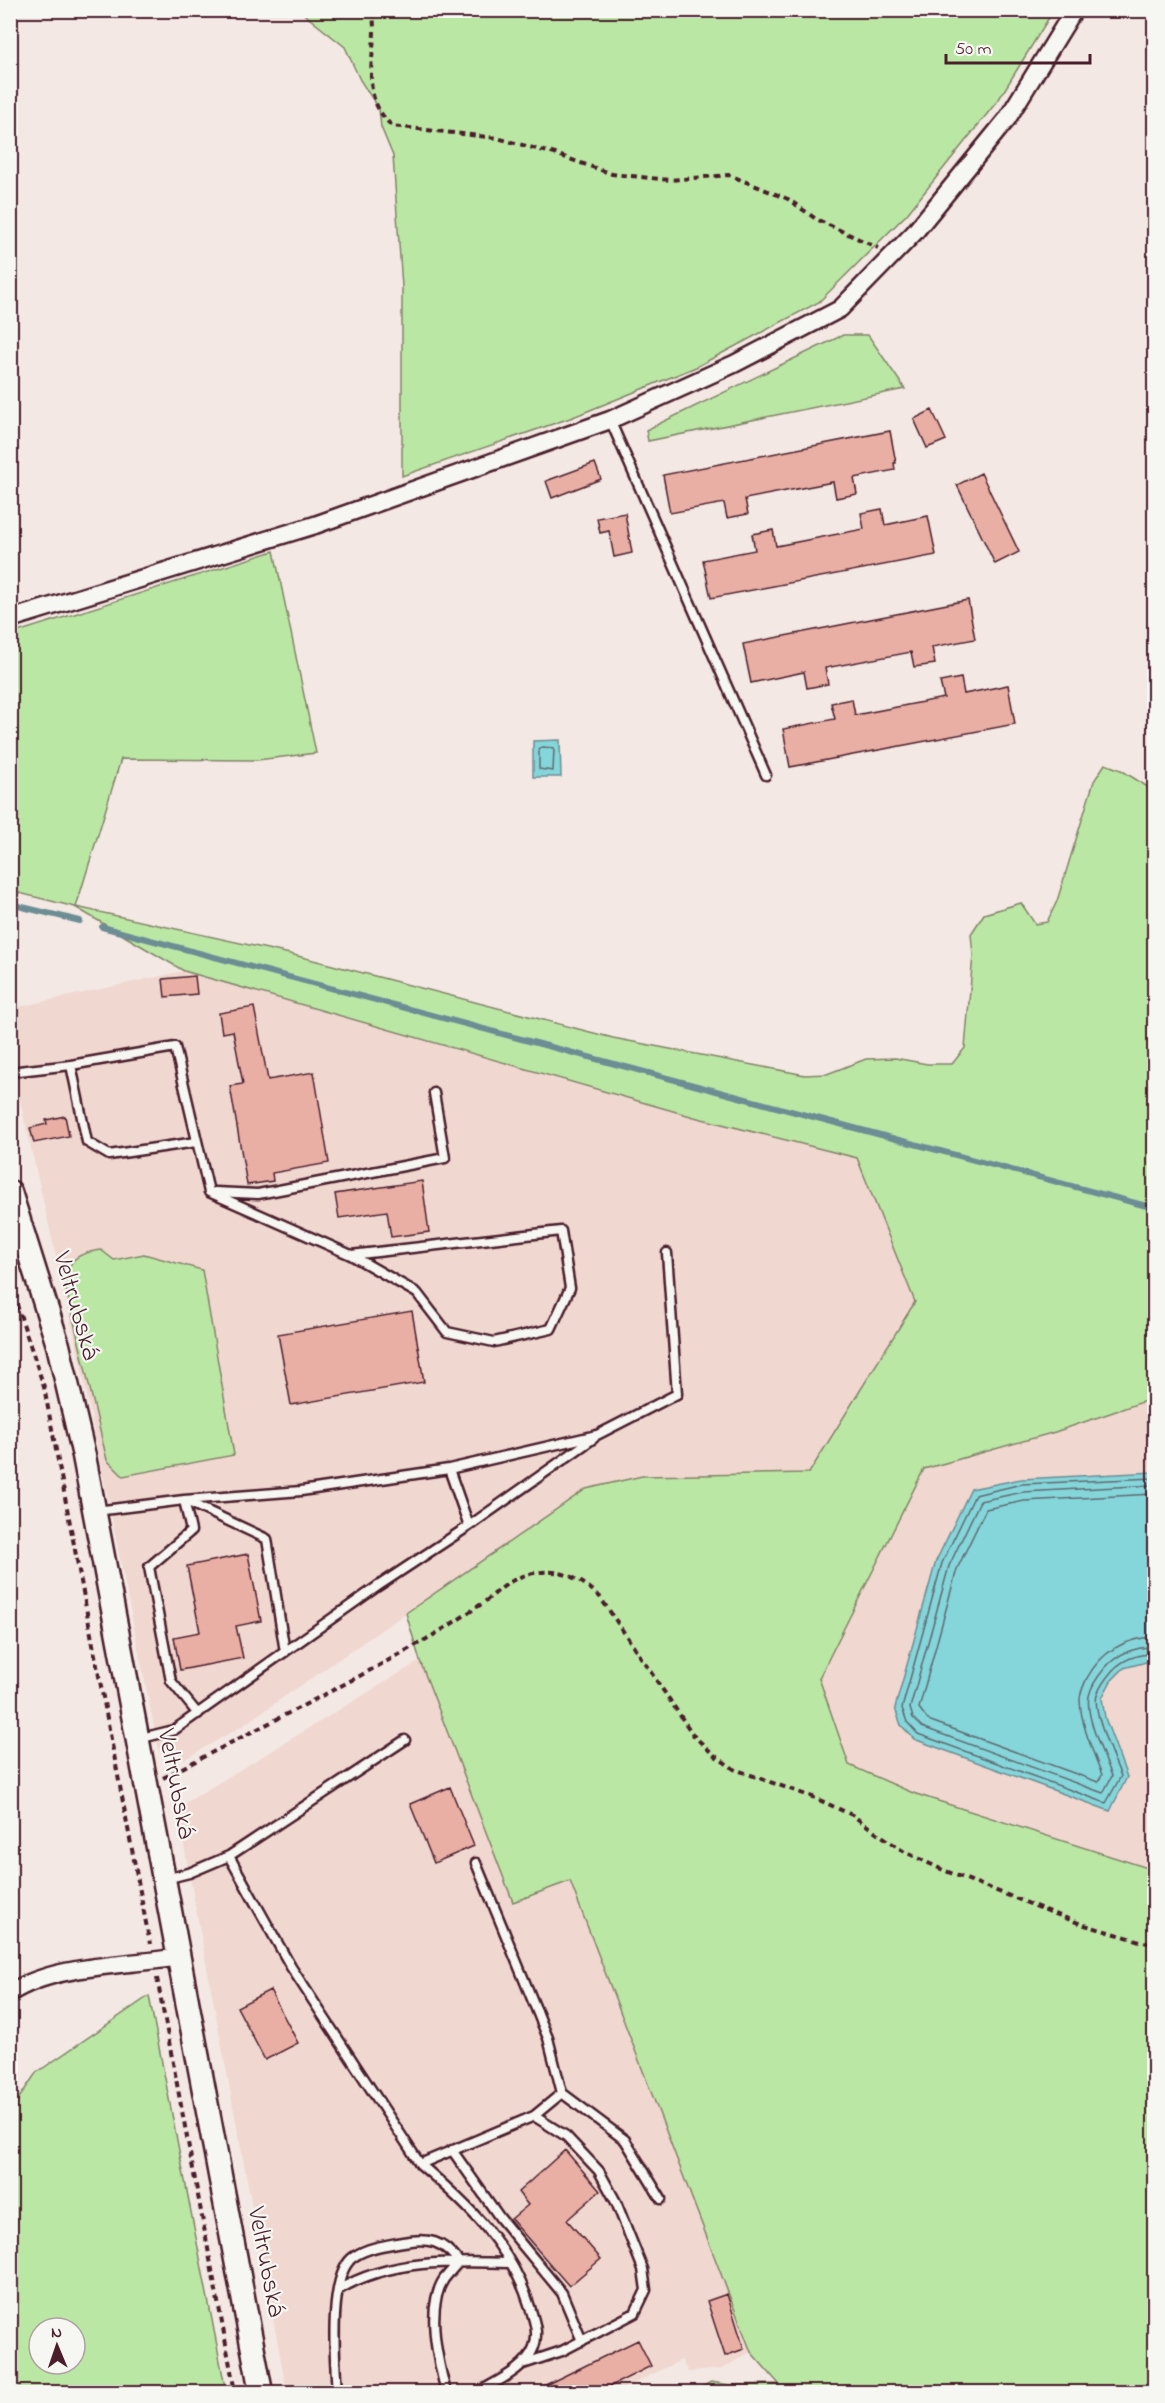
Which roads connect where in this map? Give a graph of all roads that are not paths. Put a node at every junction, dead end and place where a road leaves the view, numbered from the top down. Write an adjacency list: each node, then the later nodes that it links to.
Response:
1 (1074, 10): 2 (street)
2 (610, 420): 3 (street); 4 (lane)
3 (10, 619)
4 (766, 775)
5 (71, 1065): 6 (lane); 8 (lane); 8 (lane)
6 (10, 1072)
7 (434, 1093): 10 (lane)
8 (196, 1142): 10 (lane)
9 (10, 1192): 16 (street, Veltrubská)
10 (209, 1192): 12 (lane)
11 (667, 1253): 13 (lane)
12 (351, 1255): 12 (lane)
13 (597, 1435): 14 (lane); 17 (lane)
14 (449, 1469): 15 (lane); 17 (lane)
15 (184, 1500): 16 (lane); 18 (lane); 19 (lane)
16 (95, 1511): 20 (street, Veltrubská)
17 (469, 1526): 18 (lane)
18 (285, 1652): 19 (lane)
19 (198, 1714): 20 (lane)
20 (138, 1739): 24 (street, Veltrubská)
21 (405, 1740): 22 (lane)
22 (229, 1856): 24 (lane); 30 (lane)
23 (476, 1863): 27 (lane)
24 (164, 1879): 25 (street, Veltrubská)
25 (179, 1957): 26 (street); 37 (street, Veltrubská)
26 (10, 1993)
27 (562, 2093): 28 (lane); 31 (lane)
28 (534, 2116): 29 (lane); 35 (lane)
29 (452, 2150): 30 (lane); 35 (lane)
30 (420, 2164): 33 (lane)
31 (661, 2199)
32 (459, 2262): 33 (lane); 34 (lane); 34 (lane); 39 (lane)
33 (510, 2263): 36 (lane)
34 (338, 2290): 38 (lane)
35 (582, 2341): 36 (lane)
36 (523, 2364): 40 (lane)
37 (261, 2392)
38 (337, 2392)
39 (446, 2392)
40 (479, 2392)

